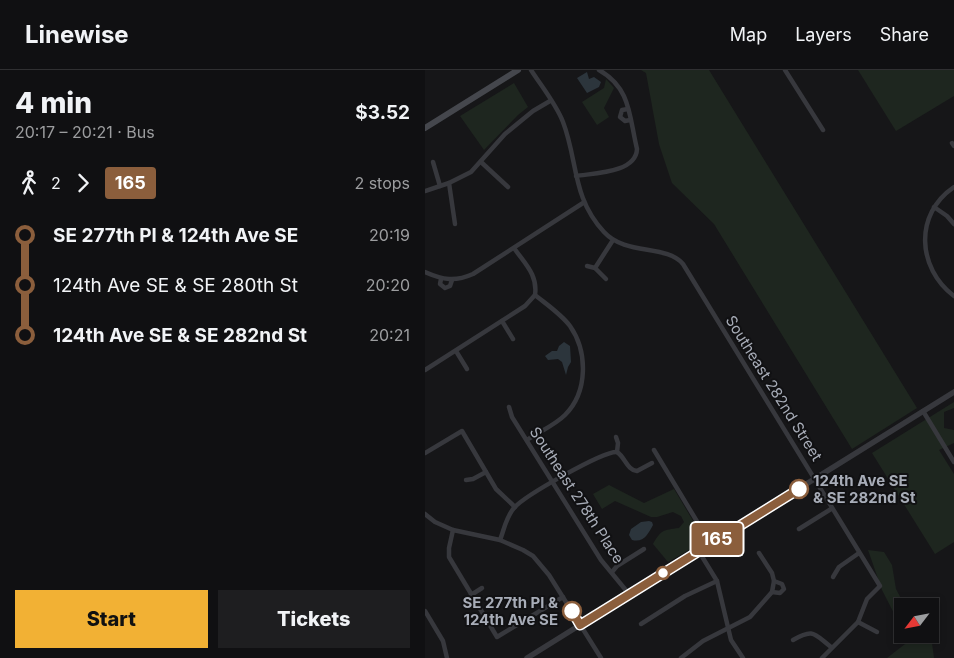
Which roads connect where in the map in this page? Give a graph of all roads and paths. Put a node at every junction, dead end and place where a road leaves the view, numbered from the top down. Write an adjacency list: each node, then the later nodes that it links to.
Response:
1 (518, 70): 8 (main road)
2 (531, 70): 5 (street)
3 (599, 70): 6 (street)
4 (785, 70): 9 (street)
5 (550, 101): 11 (street); 12 (street)
6 (628, 109): 7 (street); 7 (street)
7 (630, 120): 12 (street)
8 (425, 128)
9 (823, 130)
10 (433, 162): 14 (street)
11 (481, 162): 13 (street); 15 (street)
12 (576, 176): 18 (street)
13 (449, 183): 14 (street); 20 (street)
14 (440, 186): 17 (street)
15 (508, 187)
16 (954, 187): 19 (street)
17 (425, 191)
18 (583, 203): 22 (street); 23 (street)
19 (934, 207): 21 (street); 31 (street)
20 (455, 224)
21 (954, 224)
22 (613, 240): 25 (street); 49 (street, Southeast 282nd Street)
23 (514, 248): 29 (street); 30 (street)
24 (587, 266): 25 (street)
25 (595, 268): 28 (street)
26 (425, 272): 27 (street)
27 (441, 278): 29 (street); 29 (street)
28 (606, 279)
29 (450, 280)
30 (535, 295): 32 (street); 41 (street)
31 (954, 296)
32 (502, 321): 33 (street); 34 (street)
33 (513, 339)
34 (455, 351): 35 (street); 36 (street)
35 (467, 369)
36 (425, 370)
37 (954, 392): 39 (street)
38 (509, 407): 41 (street, Southeast 278th Place)
39 (923, 411): 45 (street); 49 (street)
40 (616, 437): 43 (street)
41 (527, 440): 50 (street, Southeast 278th Place)
42 (653, 450): 57 (street)
43 (617, 452): 46 (street); 50 (street)
44 (425, 453): 47 (street)
45 (954, 462)
46 (653, 463)
47 (485, 472): 48 (street); 51 (street)
48 (466, 480)
49 (814, 480): 52 (street, Southeast 282nd Street); 57 (street)
50 (553, 482): 51 (street); 62 (street, Southeast 278th Place)
51 (515, 507): 56 (street)
52 (831, 509): 54 (street); 61 (street, Southeast 282nd Street)
53 (425, 514): 55 (street)
54 (799, 529)
55 (453, 530): 56 (street); 69 (street)
56 (500, 540): 70 (street)
57 (710, 543): 59 (street)
58 (644, 549): 62 (street)
59 (698, 550): 64 (street); 68 (street)
60 (759, 553): 65 (street)
61 (859, 553): 63 (street); 72 (street, Southeast 282nd Street)
62 (612, 572): 68 (street, Southeast 278th Place)
63 (833, 577)
64 (717, 581): 73 (street); 75 (street)
65 (773, 581): 67 (street); 67 (street)
66 (482, 588): 69 (street)
67 (772, 592): 75 (street)
68 (629, 594): 74 (street)
69 (471, 595): 70 (street)
70 (563, 598): 74 (street)
71 (425, 611): 80 (street)
72 (859, 622): 76 (street); 78 (street)
73 (641, 624)
74 (580, 625): 79 (street); 83 (street)
75 (728, 629): 84 (street); 85 (street)
76 (877, 632)
77 (793, 640): 78 (street)
78 (831, 648): 86 (street)
79 (537, 656): 82 (street)
80 (447, 657): 81 (street)
81 (454, 658)
82 (527, 658)
83 (601, 658)
84 (681, 658)
85 (743, 658)
86 (822, 658)

